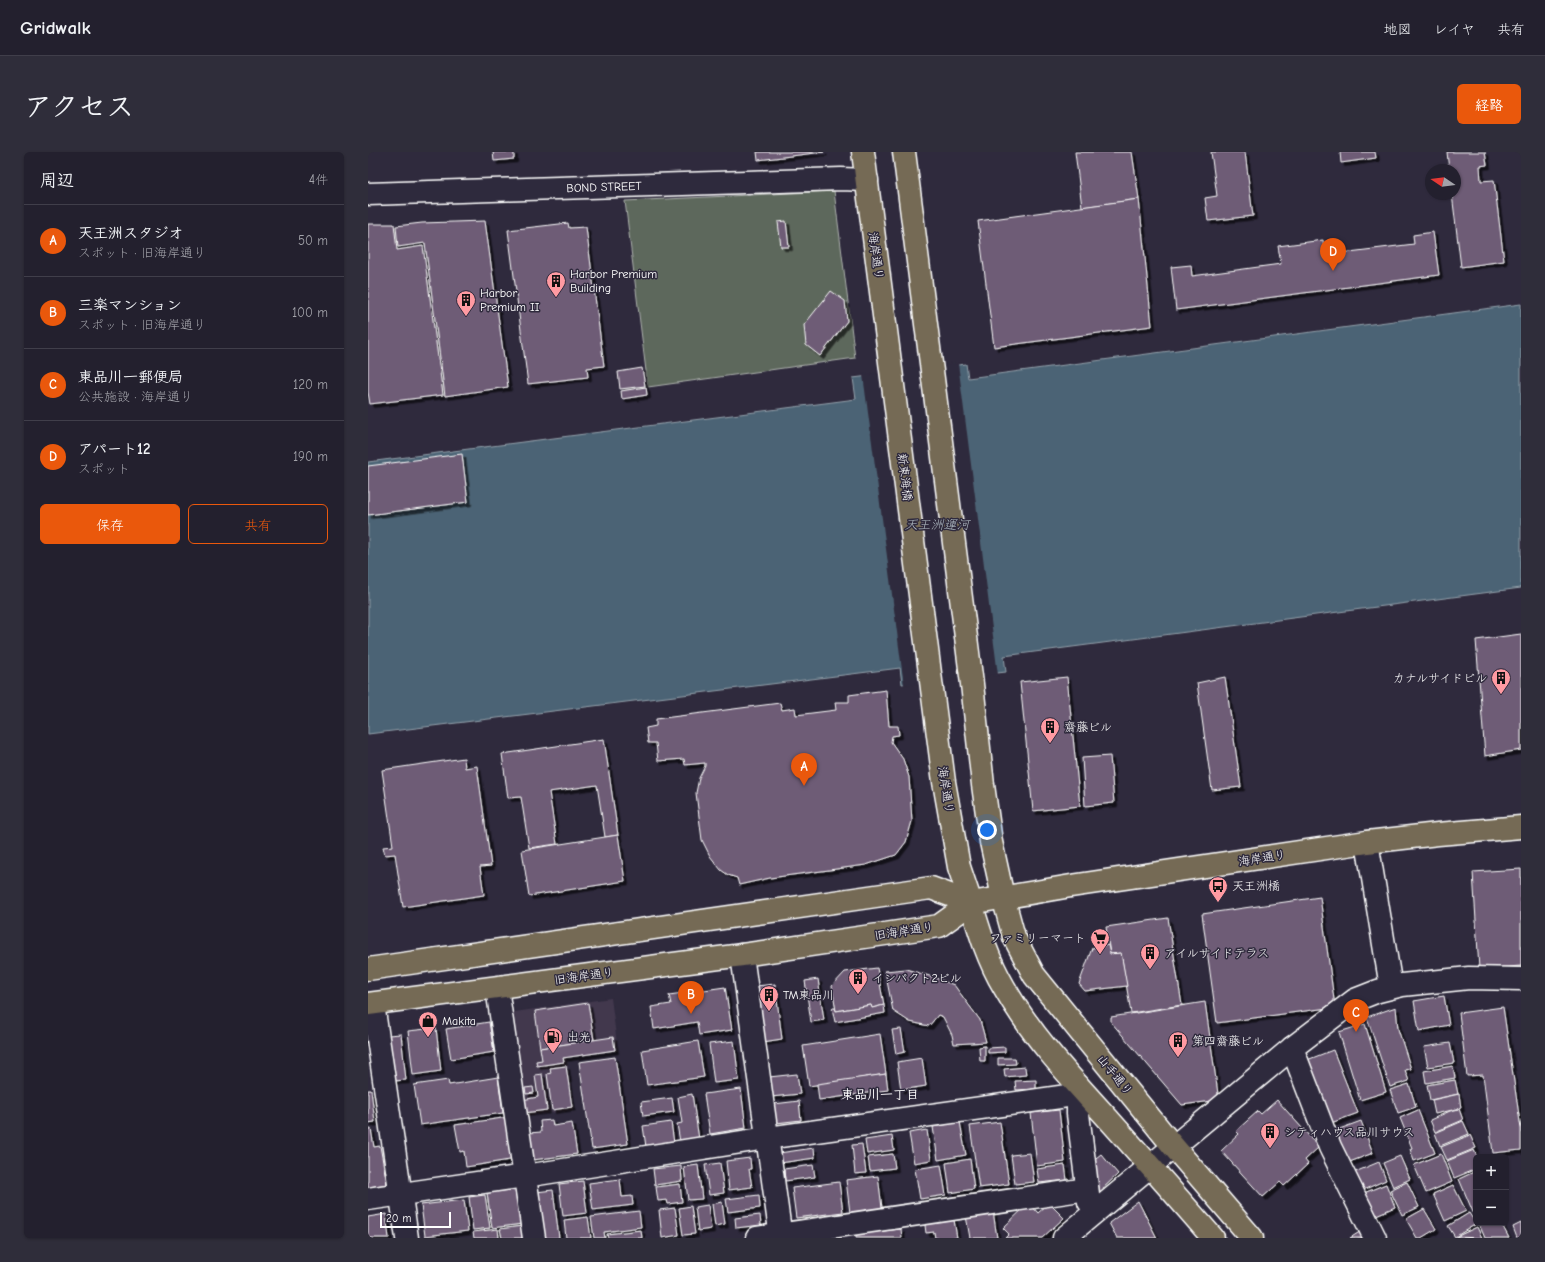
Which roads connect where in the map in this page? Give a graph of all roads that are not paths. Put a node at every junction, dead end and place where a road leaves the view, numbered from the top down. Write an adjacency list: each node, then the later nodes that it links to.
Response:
1 (863, 152): 3 (main road, 海岸通り)
2 (904, 152): 9 (main road)
3 (867, 180): 4 (street, BOND STREET); 5 (main road, 海岸通り)
4 (368, 194)
5 (890, 360): 6 (main road, 新東海橋)
6 (932, 689): 10 (main road, 海岸通り)
7 (1521, 827): 8 (main road, 海岸通り)
8 (1367, 842): 9 (main road, 海岸通り); 14 (street)
9 (1003, 897): 10 (main road, 海岸通り); 20 (main road, 山手通り)
10 (971, 903): 11 (main road, 旧海岸通り); 12 (main road); 18 (main road)
11 (742, 955): 15 (main road, 旧海岸通り); 19 (street)
12 (368, 969)
13 (1521, 979): 14 (street)
14 (1391, 987): 17 (street)
15 (497, 988): 16 (main road, 旧海岸通り); 22 (street)
16 (371, 1004): 24 (street)
17 (1292, 1048): 20 (street); 34 (street)
18 (1078, 1086): 19 (street); 21 (main road); 23 (street)
19 (768, 1138): 22 (street); 27 (street)
20 (1173, 1146): 21 (street); 33 (main road, 山手通り)
21 (1151, 1166): 26 (street); 32 (main road)
22 (525, 1176): 24 (street); 29 (street)
23 (1087, 1189): 26 (street); 27 (street)
24 (401, 1194): 25 (street); 28 (street)
25 (368, 1199)
26 (1091, 1216): 31 (street)
27 (781, 1236): 30 (street)
28 (407, 1238)
29 (534, 1238)
30 (757, 1238)
31 (1064, 1238)
32 (1213, 1238)
33 (1252, 1238)
34 (1375, 1238)

